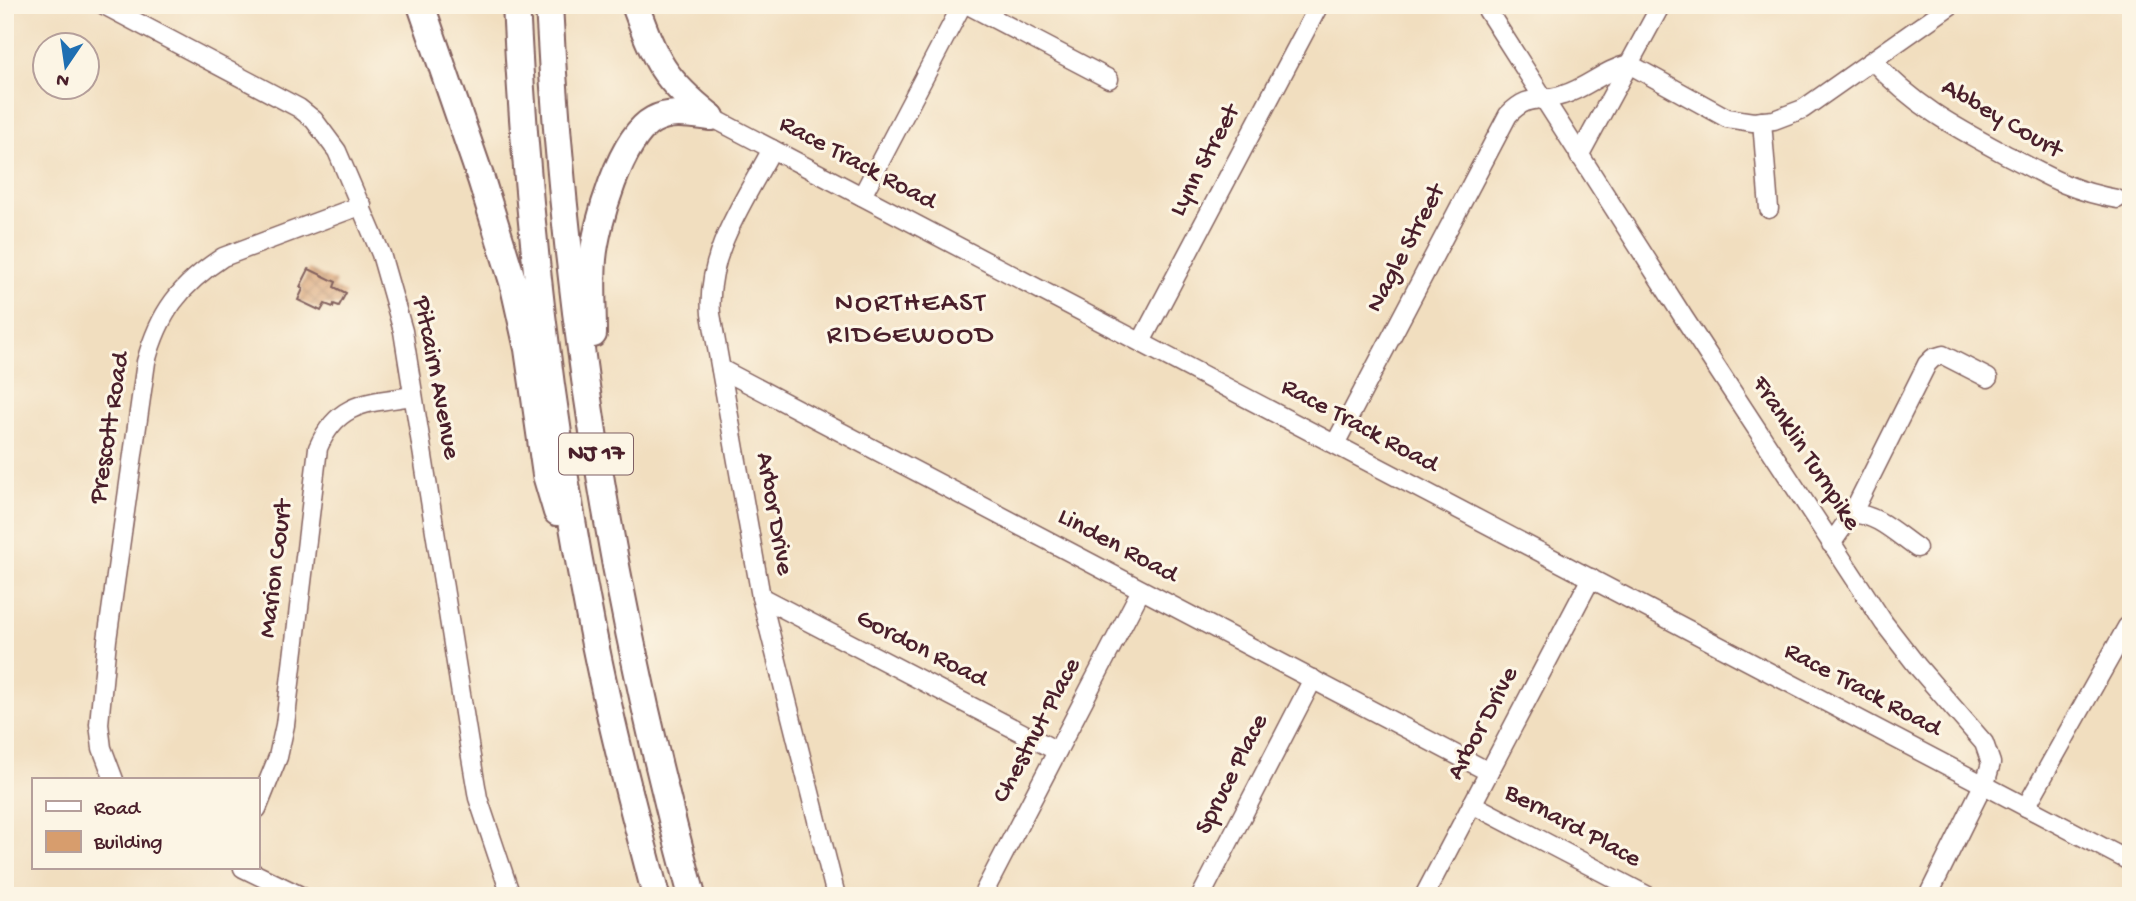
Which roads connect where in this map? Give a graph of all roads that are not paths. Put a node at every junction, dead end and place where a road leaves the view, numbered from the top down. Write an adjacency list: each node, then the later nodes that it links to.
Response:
1 (104, 5): 22 (street, Pitcairn Avenue)
2 (421, 5): 36 (highway)
3 (516, 5): 36 (highway, NJ 17)
4 (549, 5): 28 (highway, NJ 17)
5 (635, 5): 16 (highway)
6 (962, 5): 20 (street)
7 (968, 5): 14 (street)
8 (1319, 5): 24 (street, Lynn Street)
9 (1484, 5): 15 (street, Franklin Turnpike)
10 (1661, 5): 13 (street)
11 (1951, 5): 12 (street)
12 (1873, 61): 17 (street); 21 (street, Abbey Court)
13 (1629, 64): 15 (street, Nagle Street); 17 (street); 19 (street)
14 (1109, 79)
15 (1543, 99): 19 (street, Franklin Turnpike); 29 (street, Nagle Street)
16 (711, 117): 18 (street, Race Track Road); 28 (highway)
17 (1762, 121): 23 (street)
18 (772, 149): 20 (street, Race Track Road); 25 (street, Arbor Drive)
19 (1579, 156): 31 (street, Franklin Turnpike)
20 (862, 196): 24 (street, Race Track Road)
21 (2117, 199)
22 (362, 205): 27 (street, Pitcairn Avenue); 41 (street, Prescott Road)
23 (1769, 209)
24 (1141, 342): 29 (street, Race Track Road)
25 (721, 369): 34 (street, Linden Road); 35 (street, Arbor Drive)
26 (1988, 378): 30 (street)
27 (413, 396): 43 (street, Marion Court); 49 (street, Pitcairn Avenue)
28 (593, 434): 51 (highway, NJ 17)
29 (1335, 444): 33 (street, Race Track Road)
30 (1852, 514): 31 (street); 32 (street)
31 (1831, 544): 42 (street, Franklin Turnpike)
32 (1917, 548)
33 (1591, 578): 40 (street, Arbor Drive); 42 (street, Race Track Road)
34 (1142, 590): 38 (street, Linden Road); 39 (street, Chestnut Place)
35 (761, 597): 39 (street, Gordon Road); 52 (street, Arbor Drive)
36 (588, 610): 50 (highway, NJ 17)
37 (2131, 624): 45 (street)
38 (1312, 679): 40 (street, Linden Road); 54 (street, Spruce Place)
39 (1057, 751): 53 (street, Chestnut Place)
40 (1489, 772): 44 (street, Arbor Drive)
41 (113, 778)
42 (1983, 784): 45 (street); 57 (street, Franklin Turnpike)
43 (259, 804)
44 (1472, 804): 55 (street, Arbor Drive); 56 (street, Bernard Place)
45 (2026, 807): 46 (street)
46 (2131, 862)
47 (247, 870): 48 (street)
48 (301, 896)
49 (511, 896)
50 (656, 896)
51 (692, 896)
52 (836, 896)
53 (982, 896)
54 (1201, 896)
55 (1424, 896)
56 (1648, 896)
57 (1928, 896)

